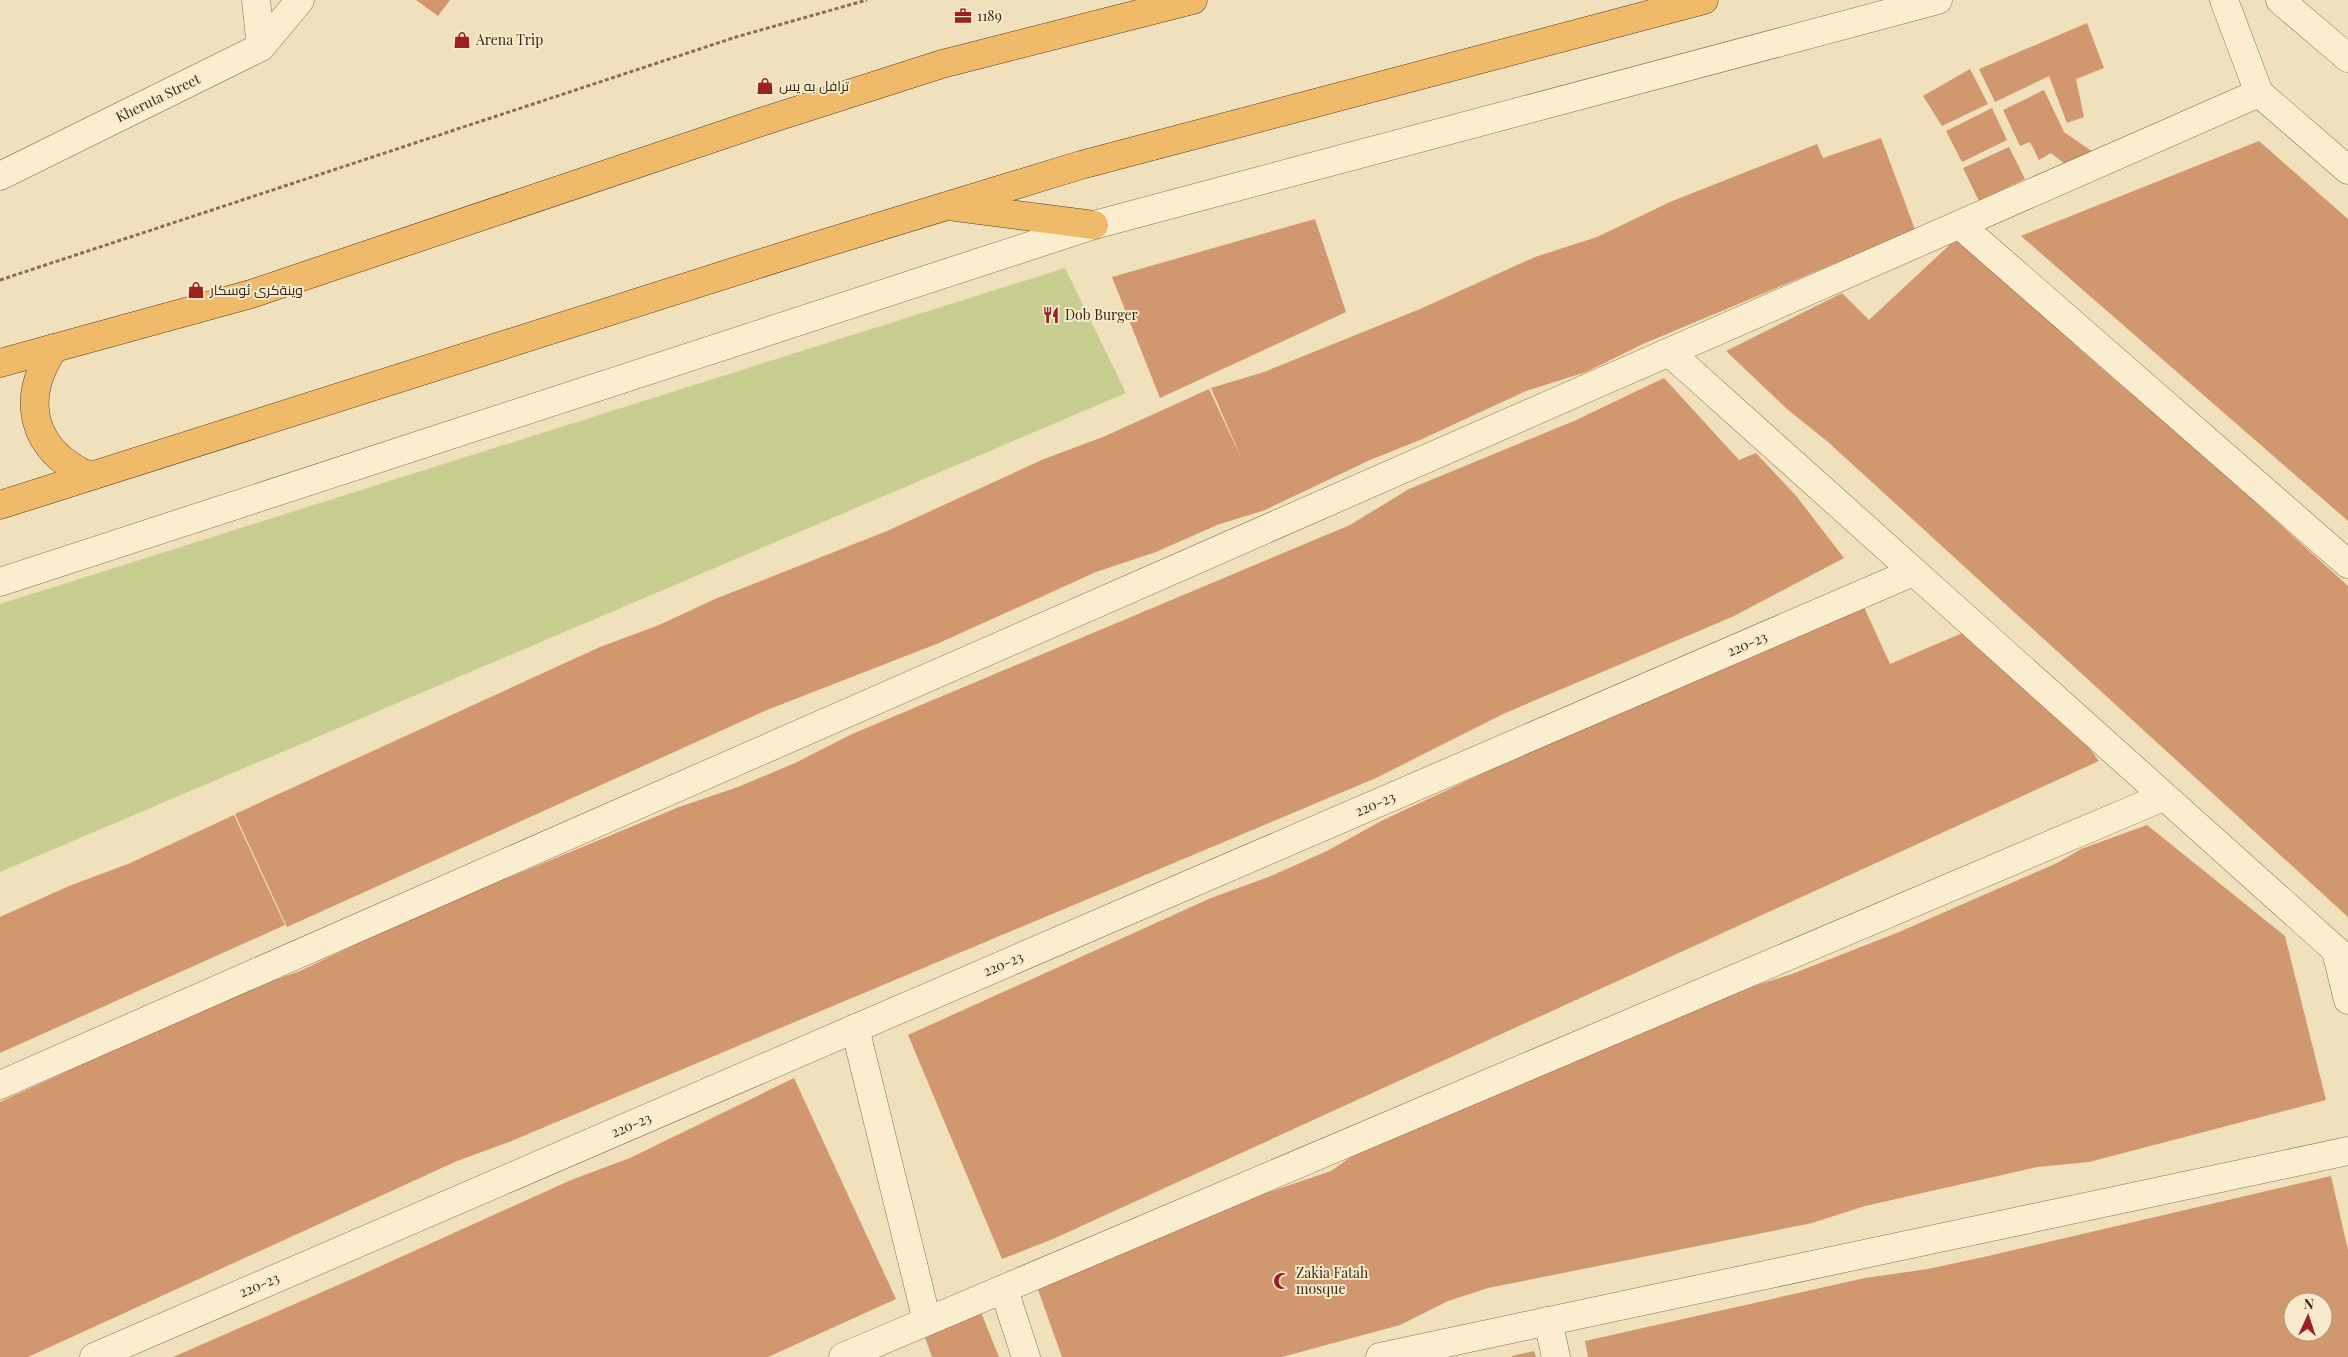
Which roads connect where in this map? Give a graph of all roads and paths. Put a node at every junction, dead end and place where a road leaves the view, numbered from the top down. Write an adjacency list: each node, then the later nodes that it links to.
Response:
1 (256, 0): 9 (street)
2 (300, 0): 9 (street, Kheruta Street)
3 (867, 0): 17 (path)
4 (1193, 0): 18 (highway)
5 (1704, 0): 14 (highway)
6 (1938, 0): 15 (street)
7 (2224, 0): 11 (street)
8 (2280, 0): 10 (street)
9 (261, 47): 13 (street, Kheruta Street)
10 (2348, 58)
11 (2259, 93): 12 (street); 16 (street)
12 (2348, 170)
13 (0, 176)
14 (948, 206): 15 (highway); 21 (highway)
15 (1094, 224): 25 (street)
16 (1960, 225): 19 (street); 23 (street)
17 (0, 280)
18 (54, 348): 20 (highway); 21 (highway)
19 (1669, 352): 24 (street); 30 (street)
20 (0, 363)
21 (90, 476): 22 (highway)
22 (0, 505)
23 (2348, 564)
24 (1912, 572): 26 (street); 29 (street, 220-23)
25 (0, 582)
26 (2163, 797): 27 (street); 32 (street)
27 (2344, 953): 28 (street)
28 (2348, 1000)
29 (854, 1028): 33 (street); 35 (street, 220-23)
30 (0, 1085)
31 (2348, 1151): 34 (street)
32 (1004, 1290): 33 (street); 37 (street)
33 (927, 1321): 36 (street)
34 (1548, 1321): 38 (street); 39 (street)
35 (94, 1357)
36 (843, 1357)
37 (1026, 1357)
38 (1380, 1357)
39 (1556, 1357)

